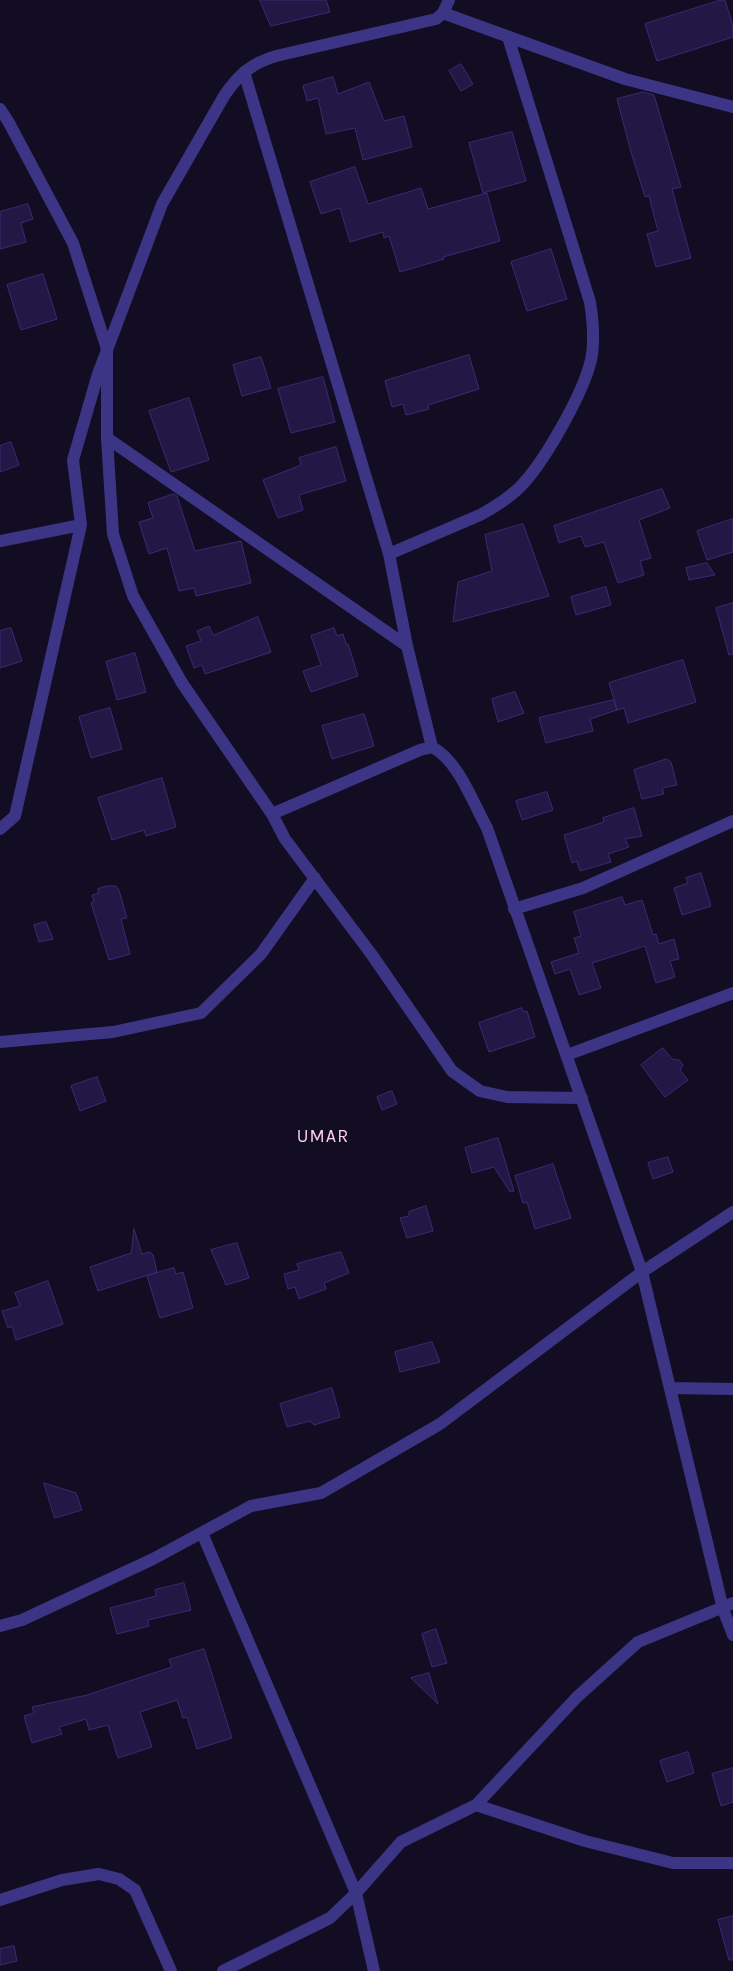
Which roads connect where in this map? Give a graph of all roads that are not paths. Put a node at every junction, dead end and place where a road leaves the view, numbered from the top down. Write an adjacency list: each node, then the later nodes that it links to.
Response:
1 (449, 0): 2 (street)
2 (443, 13): 3 (street); 4 (street)
3 (508, 37): 5 (street); 11 (street)
4 (244, 72): 7 (street); 11 (street)
5 (733, 108)
6 (0, 109): 7 (street)
7 (107, 349): 8 (street); 9 (street)
8 (107, 438): 12 (street); 14 (street)
9 (81, 526): 10 (street); 16 (street)
10 (0, 542)
11 (389, 554): 12 (street)
12 (407, 646): 13 (street)
13 (432, 747): 14 (street); 18 (street)
14 (272, 814): 17 (street)
15 (733, 821): 18 (street)
16 (0, 828)
17 (314, 878): 20 (street); 22 (street)
18 (514, 909): 21 (street)
19 (733, 993): 21 (street)
20 (0, 1042)
21 (567, 1055): 22 (street)
22 (582, 1098): 24 (street)
23 (733, 1212): 24 (street)
24 (642, 1272): 25 (street); 27 (street)
25 (670, 1388): 26 (street); 28 (street)
26 (733, 1390)
27 (202, 1533): 29 (street); 33 (street)
28 (728, 1606): 30 (street); 31 (street)
29 (0, 1626)
30 (733, 1635)
31 (476, 1805): 32 (street); 33 (street)
32 (733, 1863)
33 (356, 1893): 36 (street); 37 (street)
34 (0, 1900): 35 (street)
35 (171, 1971)
36 (223, 1971)
37 (374, 1971)

